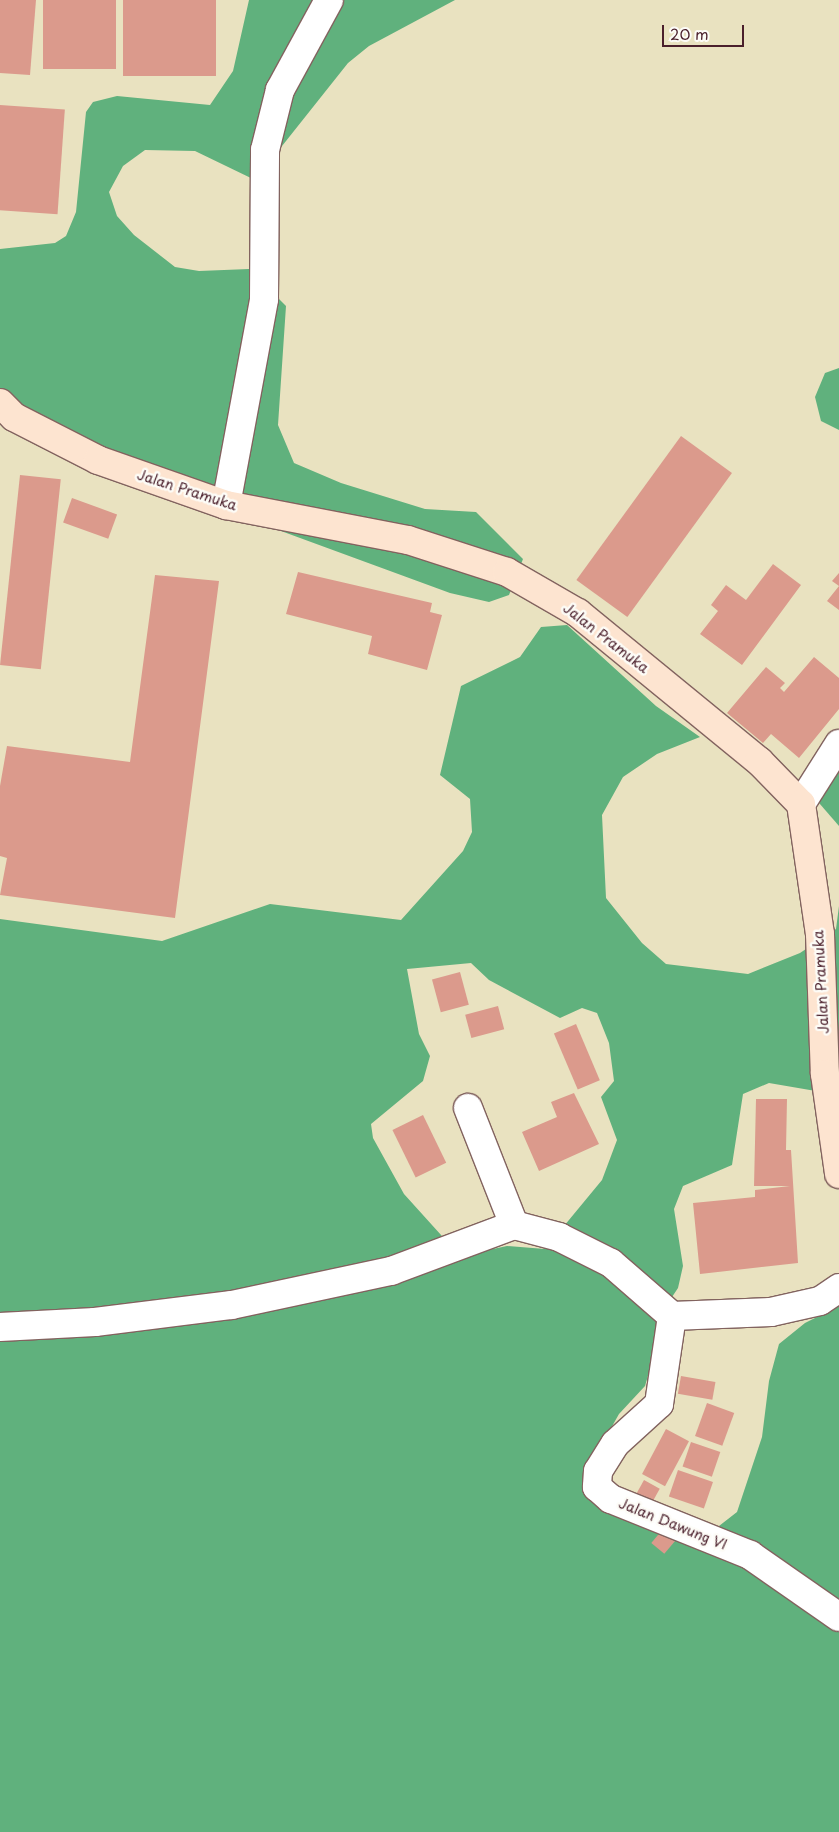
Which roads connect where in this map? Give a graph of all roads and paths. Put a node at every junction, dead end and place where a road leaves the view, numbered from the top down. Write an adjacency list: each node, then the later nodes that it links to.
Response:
1 (329, 0): 3 (street)
2 (0, 404): 3 (main road, Jalan Pramuka)
3 (226, 504): 5 (main road, Jalan Pramuka)
4 (839, 744): 5 (street)
5 (800, 804): 7 (main road, Jalan Pramuka)
6 (468, 1108): 8 (street)
7 (839, 1174)
8 (514, 1225): 10 (street); 11 (street)
9 (839, 1288): 10 (street)
10 (672, 1316): 12 (street, Jalan Dawung VI)
11 (0, 1327)
12 (839, 1617)

